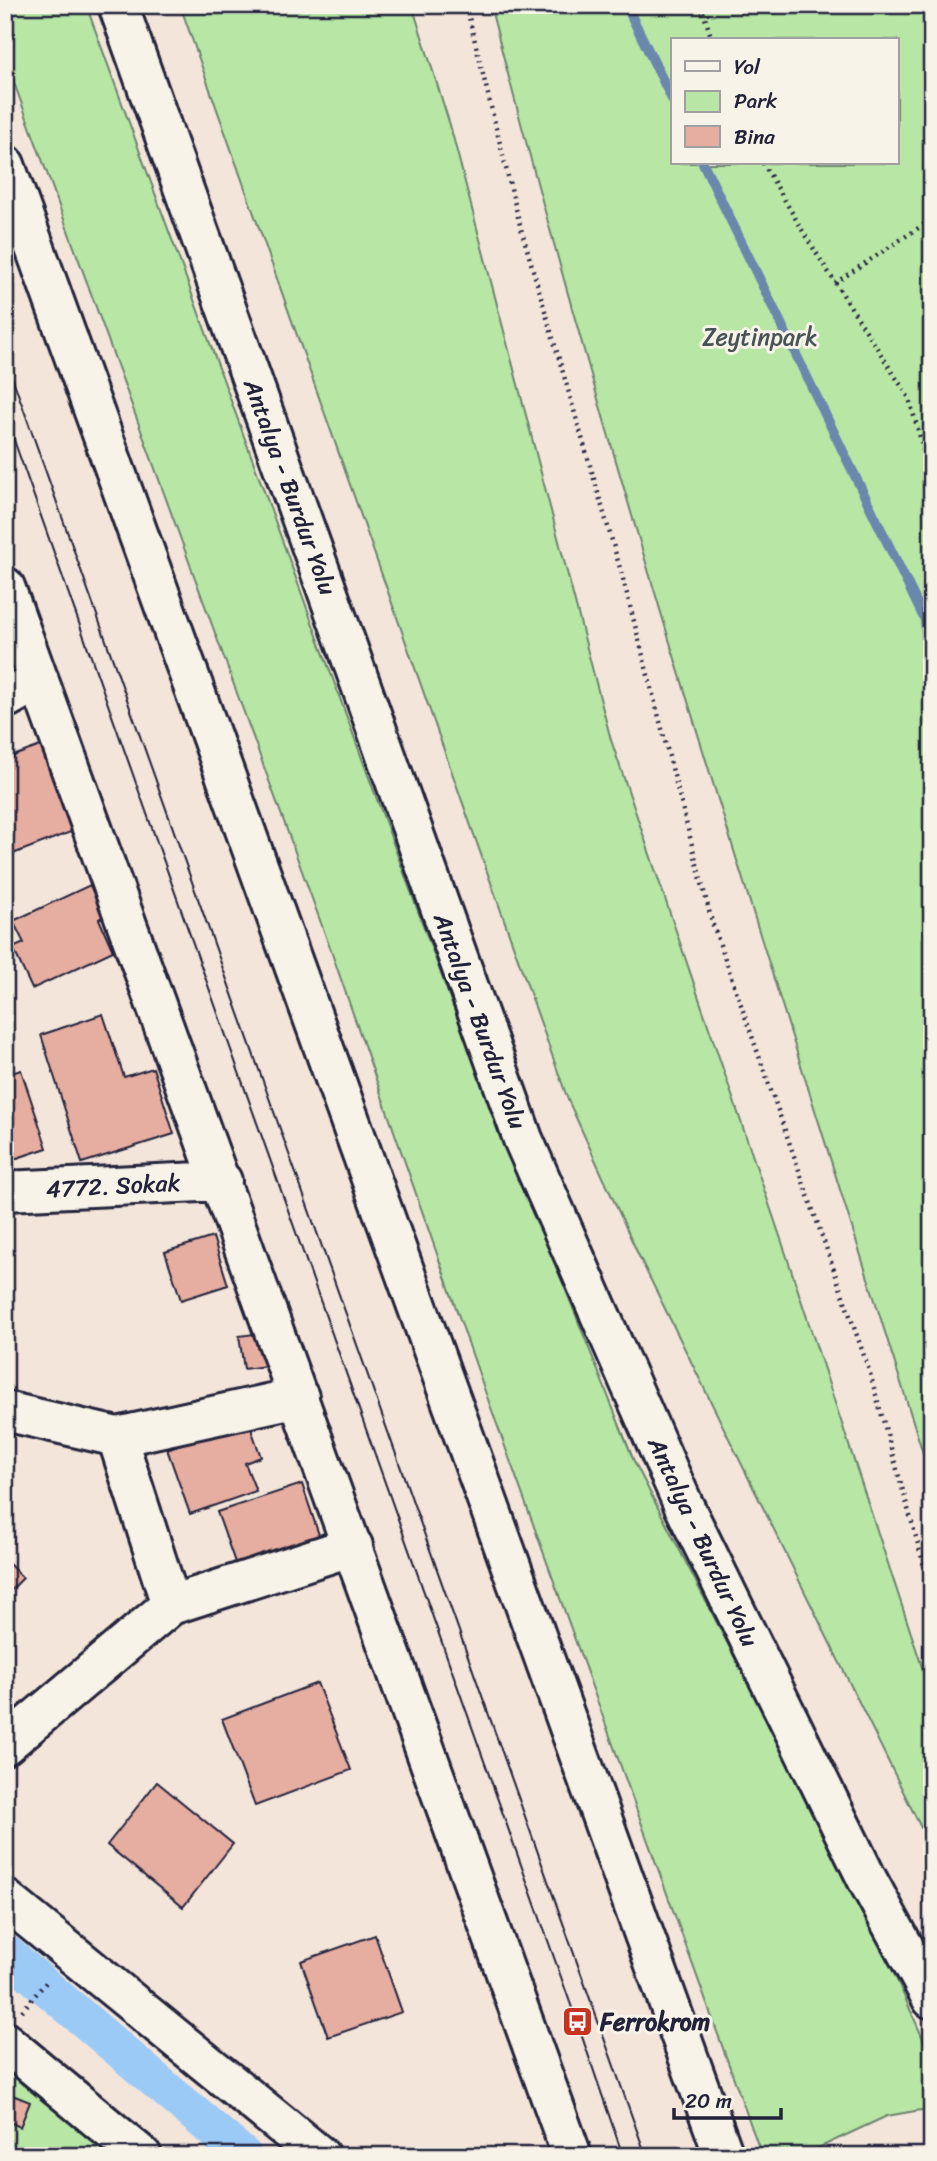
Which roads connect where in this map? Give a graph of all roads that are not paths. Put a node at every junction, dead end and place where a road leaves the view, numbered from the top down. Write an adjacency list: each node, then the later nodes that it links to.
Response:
1 (118, 5): 15 (main road, Antalya - Burdur Yolu)
2 (5, 164): 20 (main road)
3 (5, 587): 4 (main road)
4 (39, 680): 5 (main road); 6 (main road)
5 (5, 699)
6 (222, 1181): 7 (main road, 4772. Sokak); 8 (main road)
7 (5, 1191)
8 (299, 1397): 10 (main road); 11 (main road)
9 (5, 1411): 10 (main road)
10 (117, 1437): 12 (main road)
11 (353, 1546): 12 (main road); 19 (main road)
12 (171, 1605): 13 (main road)
13 (5, 1745)
14 (5, 1899): 18 (main road)
15 (932, 1999)
16 (5, 2042): 17 (main road)
17 (142, 2156)
18 (320, 2156)
19 (572, 2156)
20 (724, 2156)

